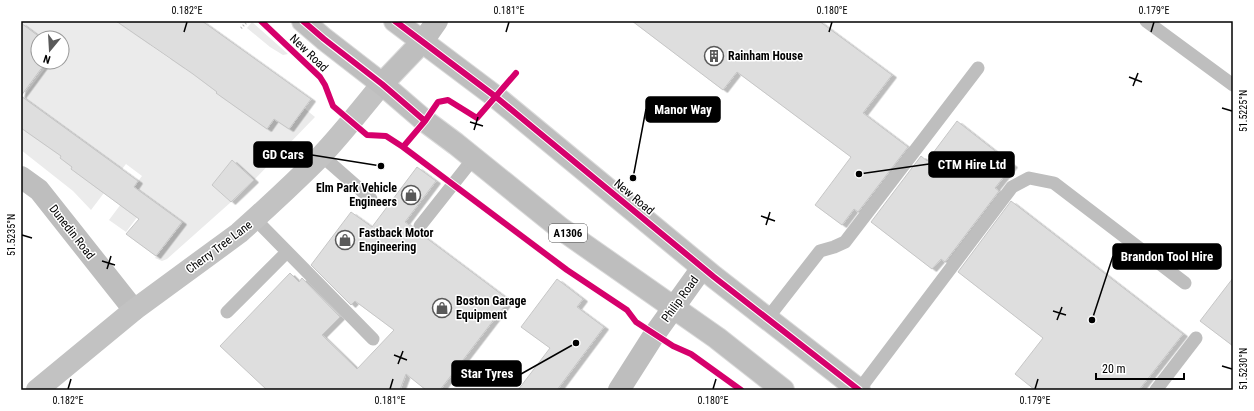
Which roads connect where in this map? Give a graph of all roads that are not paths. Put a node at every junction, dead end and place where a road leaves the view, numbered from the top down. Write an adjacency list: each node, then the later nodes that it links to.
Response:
1 (303, 21): 7 (main road, New Road / A1306)
2 (395, 21): 5 (main road, New Road)
3 (437, 21): 5 (main road)
4 (1146, 21): 8 (lane)
5 (423, 41): 7 (main road); 16 (main road, New Road)
6 (978, 68): 21 (lane)
7 (382, 84): 9 (street, Cherry Tree Lane); 10 (main road, New Road / A1306)
8 (1233, 85)
9 (321, 155): 12 (lane); 13 (street, Cherry Tree Lane)
10 (473, 158): 14 (lane); 18 (main road, New Road / A1306)
11 (21, 177): 19 (main road, Dunedin Road)
12 (371, 199)
13 (255, 219): 15 (lane); 19 (street, Cherry Tree Lane)
14 (420, 226)
15 (287, 252): 20 (lane); 23 (lane)
16 (702, 268): 18 (main road, Philip Road); 21 (main road, New Road)
17 (1185, 283): 27 (lane)
18 (674, 307): 25 (main road, Philip Road); 26 (main road, New Road / A1306)
19 (134, 310): 24 (street, Cherry Tree Lane)
20 (227, 312)
21 (767, 319): 27 (main road, New Road)
22 (1196, 338): 28 (lane)
23 (373, 339)
24 (37, 390)
25 (619, 390)
26 (783, 390)
27 (859, 390)
28 (1156, 390)

